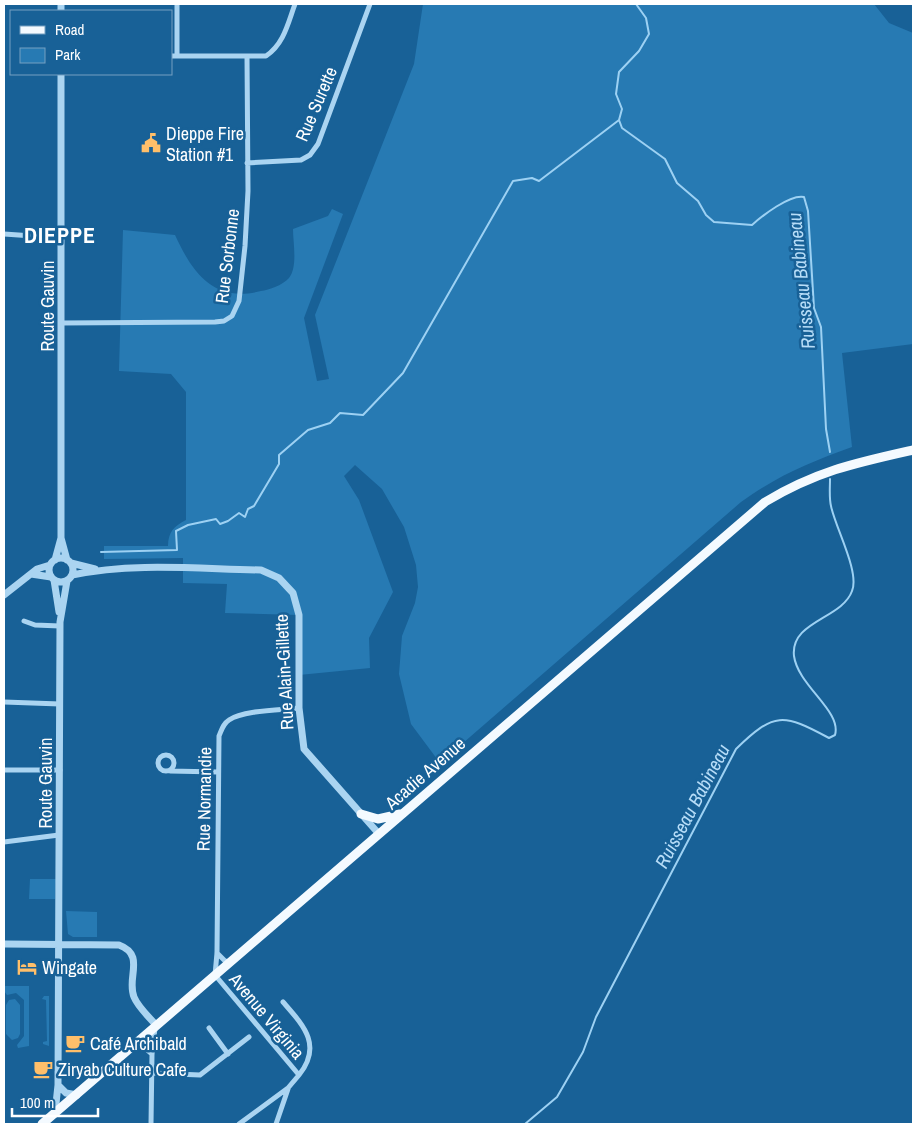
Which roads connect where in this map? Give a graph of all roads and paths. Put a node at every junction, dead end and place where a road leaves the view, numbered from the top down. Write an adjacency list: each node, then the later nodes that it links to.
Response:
1 (178, 4): 4 (street)
2 (295, 4): 5 (street)
3 (370, 4): 7 (street, Rue Surette)
4 (174, 56): 5 (street)
5 (247, 56): 7 (street, Rue Sorbonne)
6 (61, 75): 9 (street, Route Gauvin)
7 (247, 163): 10 (street, Rue Sorbonne)
8 (4, 234): 9 (street)
9 (62, 238): 10 (street, Route Gauvin)
10 (61, 322): 12 (street, Route Gauvin)
11 (913, 450): 31 (main road, Acadie Avenue)
12 (61, 538): 13 (street, Route Gauvin); 14 (street, Route Gauvin)
13 (69, 561): 14 (street); 15 (street, Rue Alain-Gillette); 17 (street)
14 (52, 562): 16 (street); 18 (street)
15 (98, 570): 17 (street, Rue Alain-Gillette); 25 (street, Rue Alain-Gillette)
16 (32, 574): 18 (street); 20 (street)
17 (72, 575): 19 (street)
18 (52, 578): 19 (street); 22 (street, Route Gauvin)
19 (67, 581): 22 (street, Route Gauvin)
20 (4, 595)
21 (24, 621): 22 (street)
22 (60, 624): 24 (street, Route Gauvin)
23 (4, 702): 24 (street)
24 (60, 704): 27 (street, Route Gauvin)
25 (299, 708): 29 (street, Rue Normandie); 30 (street, Rue Alain-Gillette)
26 (4, 770): 27 (street)
27 (60, 770): 33 (street, Route Gauvin)
28 (170, 771): 29 (street)
29 (218, 772): 37 (street, Rue Normandie)
30 (361, 814): 31 (main road); 32 (street, Rue Alain-Gillette)
31 (402, 814): 32 (main road, Acadie Avenue)
32 (378, 834): 38 (main road, Acadie Avenue)
33 (60, 835): 34 (street); 36 (street, Route Gauvin)
34 (4, 842)
35 (4, 944): 36 (street)
36 (59, 944): 41 (street); 49 (street, Route Gauvin)
37 (217, 953): 38 (street); 39 (street, Rue Normandie)
38 (230, 962): 39 (main road, Acadie Avenue)
39 (215, 975): 41 (main road, Acadie Avenue); 48 (street, Avenue Virginia)
40 (283, 1002): 48 (street, Avenue Virginia)
41 (156, 1025): 44 (main road, Acadie Avenue); 45 (street)
42 (209, 1028): 46 (street)
43 (249, 1037): 46 (street, Avenue Virginia)
44 (133, 1045): 45 (street); 51 (main road, Acadie Avenue)
45 (152, 1054): 47 (street)
46 (228, 1054): 47 (street, Avenue Virginia)
47 (152, 1073): 54 (street)
48 (298, 1075): 50 (street, Avenue Virginia)
49 (58, 1085): 51 (street); 52 (street, Route Gauvin)
50 (288, 1088): 55 (street, Avenue Virginia); 56 (street, Avenue Virginia)
51 (77, 1095): 52 (main road, Acadie Avenue)
52 (55, 1114): 53 (main road, Acadie Avenue)
53 (42, 1124)
54 (151, 1124)
55 (239, 1124)
56 (276, 1124)

